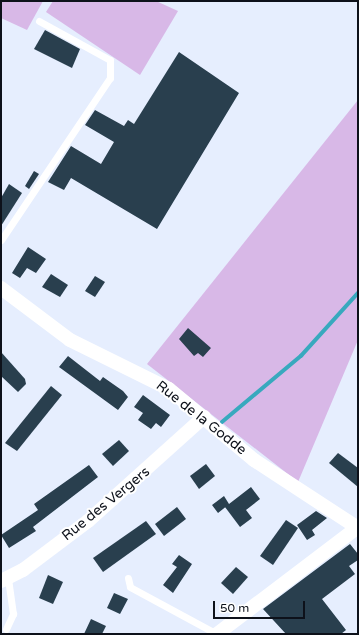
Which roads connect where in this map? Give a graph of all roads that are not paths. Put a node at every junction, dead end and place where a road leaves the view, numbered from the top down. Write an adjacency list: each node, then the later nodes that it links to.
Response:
1 (39, 21): 2 (lane)
2 (1, 240)
3 (1, 288): 4 (street, Rue de la Godde)
4 (204, 418): 5 (street, Rue de la Godde); 7 (street, Rue des Vergers)
5 (357, 527): 9 (street)
6 (128, 578): 9 (lane)
7 (5, 580): 8 (lane)
8 (6, 629)
9 (217, 634)

